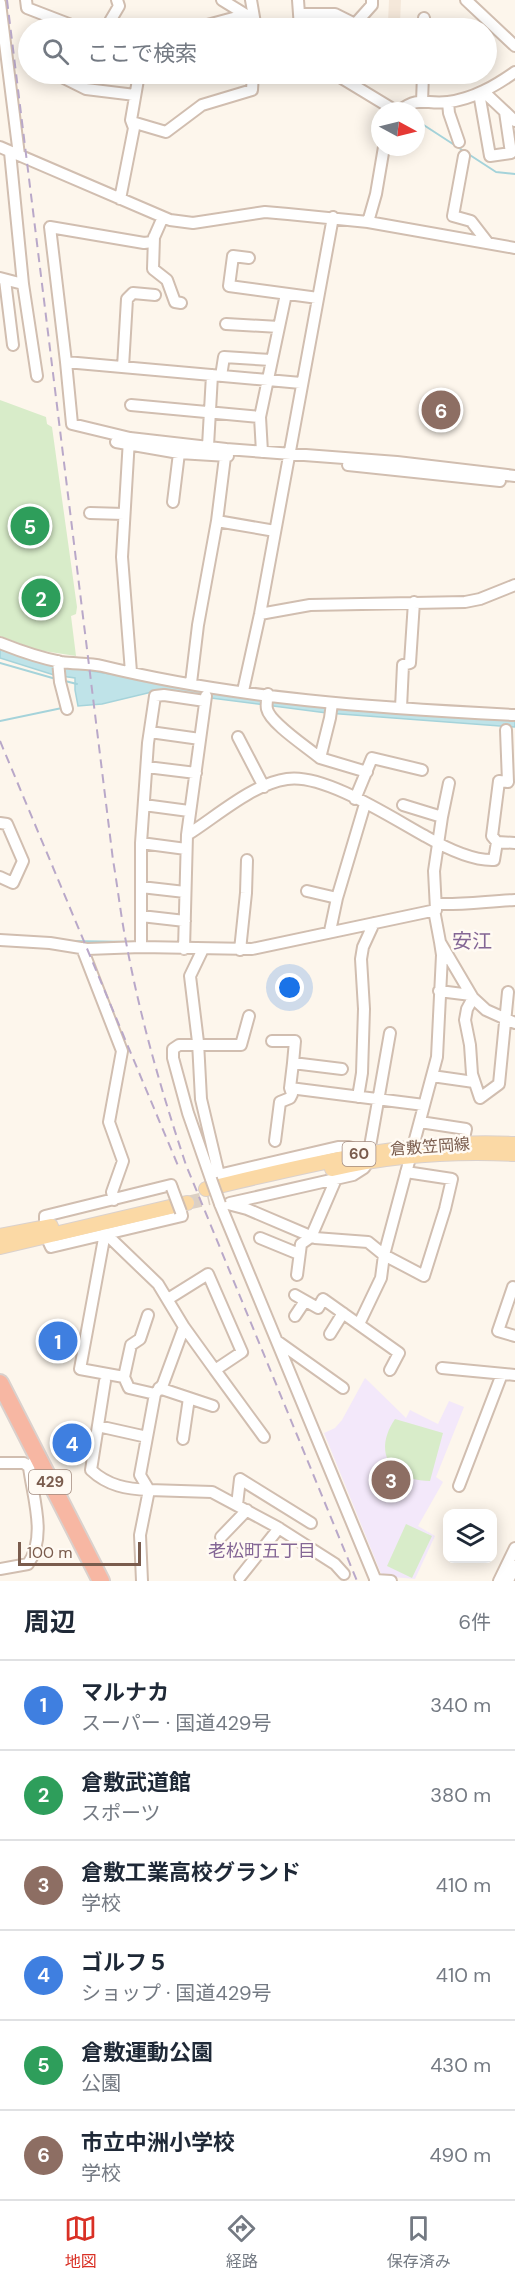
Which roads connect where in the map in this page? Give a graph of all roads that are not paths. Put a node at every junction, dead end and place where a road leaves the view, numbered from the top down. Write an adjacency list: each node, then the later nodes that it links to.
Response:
1 (26, 0): 10 (street)
2 (117, 0): 11 (street)
3 (222, 0): 12 (street)
4 (251, 0): 13 (street)
5 (298, 0): 9 (street)
6 (372, 0): 16 (street)
7 (466, 0): 17 (street)
8 (0, 3): 39 (street)
9 (299, 14): 14 (street); 15 (street)
10 (53, 18)
11 (112, 18)
12 (246, 18)
13 (255, 18)
14 (299, 18)
15 (343, 18)
16 (360, 18)
17 (485, 18)
18 (497, 29): 19 (street)
19 (515, 46)
20 (515, 72): 21 (street)
21 (497, 83)
22 (76, 84): 29 (street)
23 (137, 84): 29 (street)
24 (252, 84): 37 (street)
25 (352, 84): 30 (street)
26 (423, 84): 32 (street)
27 (495, 84): 28 (street)
28 (481, 92): 34 (street); 35 (street); 35 (street)
29 (135, 95): 37 (street)
30 (383, 102)
31 (411, 102): 32 (street)
32 (422, 102)
33 (425, 102): 34 (street)
34 (448, 104): 38 (street)
35 (505, 112): 36 (street)
36 (515, 121)
37 (132, 122): 42 (street)
38 (459, 142)
39 (10, 151): 42 (street); 51 (street)
40 (382, 156): 45 (street)
41 (464, 156): 47 (street)
42 (120, 198): 43 (street)
43 (164, 217): 44 (street); 46 (street)
44 (333, 218): 45 (street); 54 (street)
45 (368, 222): 47 (street)
46 (154, 237): 55 (street); 60 (street)
47 (488, 243): 48 (street)
48 (515, 248)
49 (249, 258): 52 (street)
50 (3, 279): 51 (street); 58 (street)
51 (23, 284): 62 (street)
52 (286, 294): 54 (street); 57 (street)
53 (155, 295): 61 (street)
54 (318, 298): 65 (street)
55 (181, 303)
56 (226, 324): 57 (street)
57 (279, 327): 59 (street)
58 (13, 345)
59 (271, 360): 63 (street); 64 (street)
60 (66, 362): 61 (street); 69 (street)
61 (123, 367): 63 (street)
62 (37, 376)
63 (217, 376): 64 (street); 67 (street)
64 (267, 380): 65 (street); 68 (street)
65 (302, 383): 74 (street)
66 (131, 405): 67 (street)
67 (209, 413): 68 (street); 70 (street)
68 (260, 417): 72 (street)
69 (129, 441): 70 (street); 73 (street); 79 (street)
70 (208, 446): 71 (street)
71 (225, 452): 72 (street); 73 (street); 74 (street); 80 (street)
72 (262, 452): 74 (street)
73 (179, 453): 77 (street)
74 (288, 456): 75 (street); 76 (street); 81 (street)
75 (515, 476)
76 (515, 483)
77 (173, 502)
78 (90, 513): 79 (street)
79 (124, 514): 87 (street)
80 (217, 521): 81 (street); 88 (street)
81 (275, 531): 84 (street)
82 (515, 585): 83 (street)
83 (414, 602): 84 (street); 95 (street)
84 (260, 614): 90 (street)
85 (0, 643): 86 (street)
86 (59, 663): 87 (street); 93 (street)
87 (131, 672): 89 (street)
88 (190, 683): 89 (street); 91 (street)
89 (165, 687): 91 (street); 98 (street)
90 (243, 691): 91 (street); 92 (street)
91 (207, 693): 100 (street)
92 (267, 700): 94 (street); 101 (street)
93 (66, 707)
94 (332, 707): 95 (street); 101 (street)
95 (401, 708): 96 (street)
96 (515, 715)
97 (506, 730): 115 (street)
98 (150, 732): 100 (street); 102 (street)
99 (238, 737): 107 (street)
100 (200, 739): 105 (street)
101 (320, 758): 104 (street)
102 (147, 767): 105 (street); 110 (street)
103 (422, 770): 104 (street)
104 (366, 772): 108 (street)
105 (195, 773): 111 (street)
106 (449, 783): 112 (street)
107 (264, 787): 108 (street); 114 (street)
108 (360, 802): 118 (street); 125 (street)
109 (404, 805): 112 (street)
110 (144, 806): 111 (street); 116 (street)
111 (189, 811): 114 (street)
112 (442, 817): 118 (street)
113 (0, 824): 121 (street)
114 (187, 835): 119 (street)
115 (497, 842): 117 (street); 118 (street)
116 (141, 843): 119 (street); 122 (street)
117 (515, 843)
118 (439, 844): 127 (street)
119 (186, 849): 124 (street)
120 (247, 860): 137 (street)
121 (0, 877)
122 (141, 887): 124 (street); 128 (street)
123 (307, 891): 125 (street)
124 (185, 892): 129 (street)
125 (337, 898): 131 (street)
126 (515, 900): 127 (street)
127 (436, 907): 130 (street); 133 (street)
128 (141, 916): 129 (street); 134 (street)
129 (185, 921): 135 (street)
130 (374, 923): 131 (street); 153 (street)
131 (330, 929): 137 (street)
132 (0, 940): 136 (street)
133 (440, 942): 139 (street); 141 (street)
134 (141, 944): 135 (street); 136 (street)
135 (184, 947): 138 (street)
136 (82, 948): 167 (street)
137 (240, 948): 138 (street)
138 (203, 949): 147 (street)
139 (439, 991): 141 (street); 150 (street)
140 (508, 992): 143 (street)
141 (472, 996): 143 (street); 151 (street)
142 (249, 1016): 147 (street)
143 (504, 1018): 144 (street); 151 (street)
144 (515, 1023)
145 (390, 1033): 154 (street)
146 (272, 1041): 148 (street)
147 (198, 1045): 165 (street); 165 (street)
148 (293, 1063): 149 (street); 152 (street)
149 (342, 1069)
150 (432, 1076): 151 (street); 155 (street)
151 (474, 1082)
152 (290, 1088): 153 (street); 157 (street)
153 (358, 1097): 154 (street)
154 (379, 1099): 155 (street); 162 (street)
155 (424, 1105): 156 (street)
156 (420, 1122): 158 (street); 160 (street)
157 (275, 1141)
158 (463, 1143): 159 (main road, 倉敷笠岡線 / 60); 160 (main road, 倉敷笠岡線 / 60)
159 (515, 1144)
160 (412, 1151): 161 (main road, 倉敷笠岡線 / 60); 162 (main road, 倉敷笠岡線 / 60); 163 (street)
161 (515, 1154)
162 (368, 1156): 164 (street); 165 (main road, 倉敷笠岡線 / 60); 165 (street)
163 (406, 1172): 175 (street); 175 (street)
164 (336, 1179): 165 (street); 171 (street)
165 (216, 1191): 171 (street); 186 (street)
166 (181, 1199): 167 (street); 168 (main road); 169 (street)
167 (114, 1200): 168 (street)
168 (46, 1232): 169 (street); 170 (main road); 173 (main road)
169 (105, 1233): 178 (street); 192 (street)
170 (0, 1236)
171 (311, 1237): 174 (street); 175 (street)
172 (261, 1238): 174 (street)
173 (0, 1247)
174 (299, 1254): 176 (street)
175 (384, 1255): 182 (street)
176 (297, 1275)
177 (515, 1287): 185 (street)
178 (168, 1299): 183 (street); 188 (street)
179 (343, 1313): 181 (street); 182 (street); 184 (street)
180 (148, 1315): 192 (street)
181 (295, 1316)
182 (359, 1324): 189 (street)
183 (184, 1327): 188 (street); 196 (street)
184 (330, 1334)
185 (515, 1336)
186 (277, 1341): 195 (street); 216 (street)
187 (442, 1368): 190 (street)
188 (215, 1370): 201 (street)
189 (390, 1370)
190 (502, 1374): 191 (street); 205 (street)
191 (515, 1375)
192 (124, 1377): 196 (street)
193 (105, 1381): 199 (street)
194 (0, 1383): 203 (highway, 429)
195 (343, 1388)
196 (157, 1391): 197 (street); 200 (street)
197 (189, 1398): 198 (street); 202 (street)
198 (213, 1406)
199 (98, 1426): 200 (street); 206 (street)
200 (147, 1437): 206 (street)
201 (264, 1437)
202 (183, 1439)
203 (33, 1462): 204 (street); 213 (street); 217 (highway, 429)
204 (0, 1463)
205 (459, 1486)
206 (149, 1490): 207 (street); 218 (street)
207 (242, 1508): 208 (street); 209 (street); 210 (street)
208 (311, 1523)
209 (279, 1528): 214 (street); 215 (street)
210 (221, 1537)
211 (515, 1548): 220 (street)
212 (515, 1566): 221 (street)
213 (0, 1569)
214 (344, 1574)
215 (240, 1577)
216 (376, 1580): 219 (street)
217 (101, 1581)
218 (142, 1581)
219 (391, 1581)
220 (499, 1581)
221 (508, 1581)

